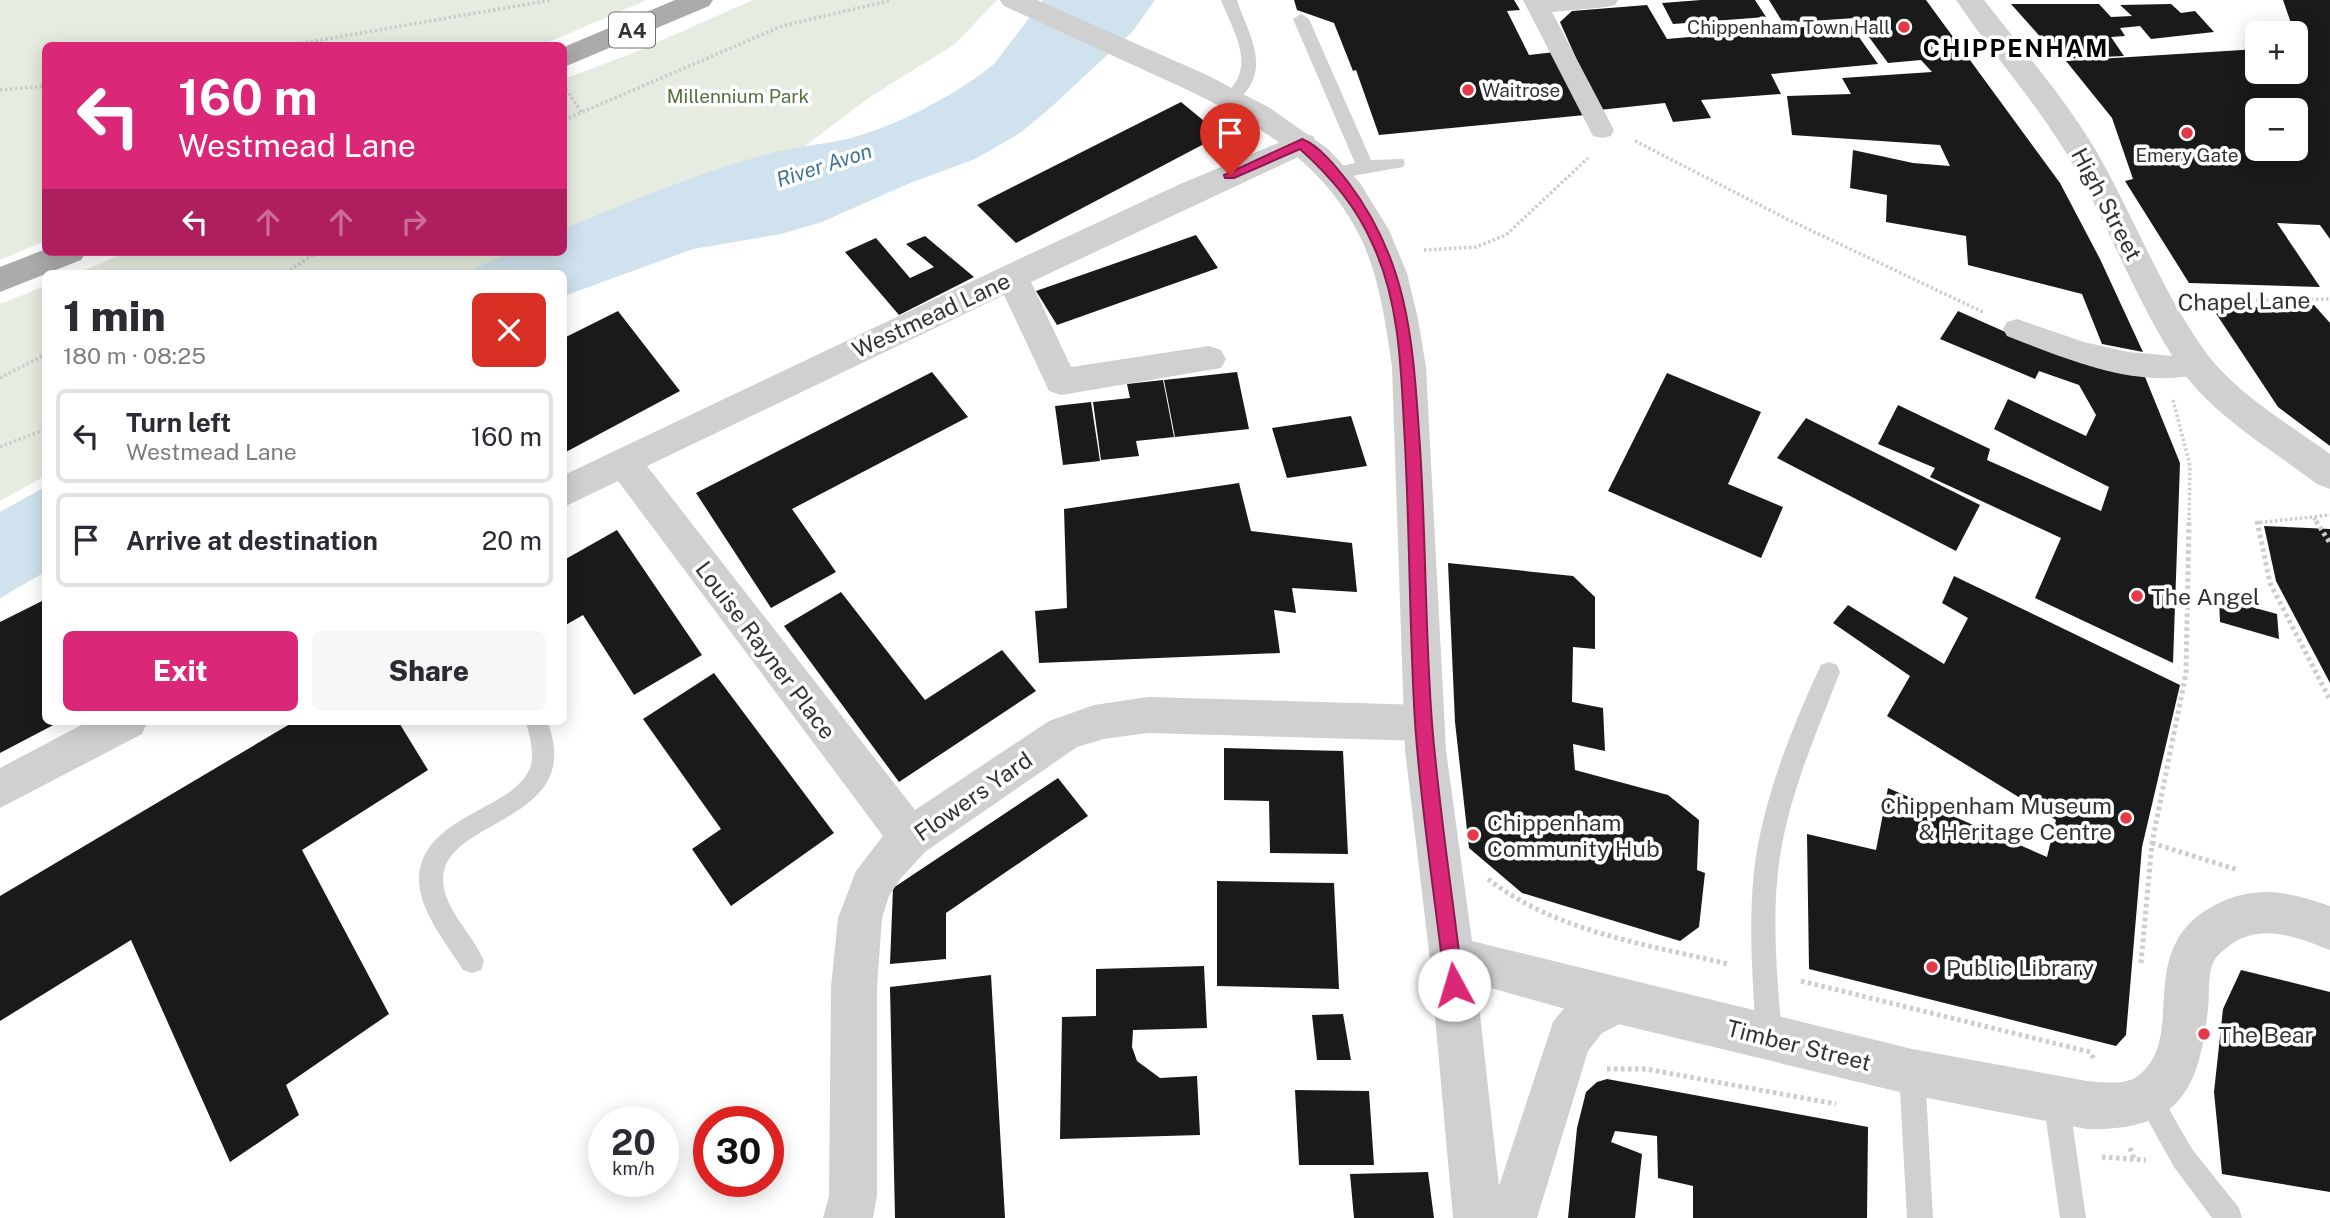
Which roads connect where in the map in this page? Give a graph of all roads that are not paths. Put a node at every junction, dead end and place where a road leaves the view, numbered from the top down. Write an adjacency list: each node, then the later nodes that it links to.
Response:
1 (699, 0): 8 (main road, A4)
2 (1014, 0): 9 (street)
3 (1229, 0): 9 (lane)
4 (1607, 0): 6 (street)
5 (1970, 0): 19 (street, High Street)
6 (1535, 3): 10 (street)
7 (1301, 19): 13 (lane)
8 (567, 57)
9 (1231, 98): 11 (street)
10 (1598, 134)
11 (1302, 144): 13 (street); 15 (street, Westmead Lane)
12 (1397, 163): 13 (lane)
13 (1350, 170): 24 (street)
14 (60, 256): 16 (main road)
15 (1012, 276): 18 (street); 20 (street, Westmead Lane)
16 (0, 280)
17 (2017, 329): 19 (street)
18 (1209, 359)
19 (2196, 364): 21 (street, High Street)
20 (623, 461): 22 (street, Westmead Lane); 28 (street, Louise Rayner Place)
21 (2330, 474)
22 (567, 490)
23 (1829, 673): 33 (lane)
24 (1424, 723): 28 (street, Flowers Yard); 30 (street)
25 (120, 725): 27 (street)
26 (538, 725): 31 (lane)
27 (0, 789)
28 (910, 838): 37 (street, Flowers Yard)
29 (2330, 928): 36 (street)
30 (1451, 960): 32 (street, Timber Street); 38 (street)
31 (472, 961)
32 (1618, 1001): 33 (street, Timber Street); 39 (street)
33 (1769, 1037): 34 (street, Timber Street)
34 (1912, 1072): 35 (street, Timber Street); 40 (lane)
35 (2056, 1099): 36 (street, Timber Street); 41 (lane)
36 (2132, 1102): 42 (lane)
37 (848, 1218)
38 (1478, 1218)
39 (1510, 1218)
40 (1920, 1218)
41 (2073, 1218)
42 (2229, 1218)

